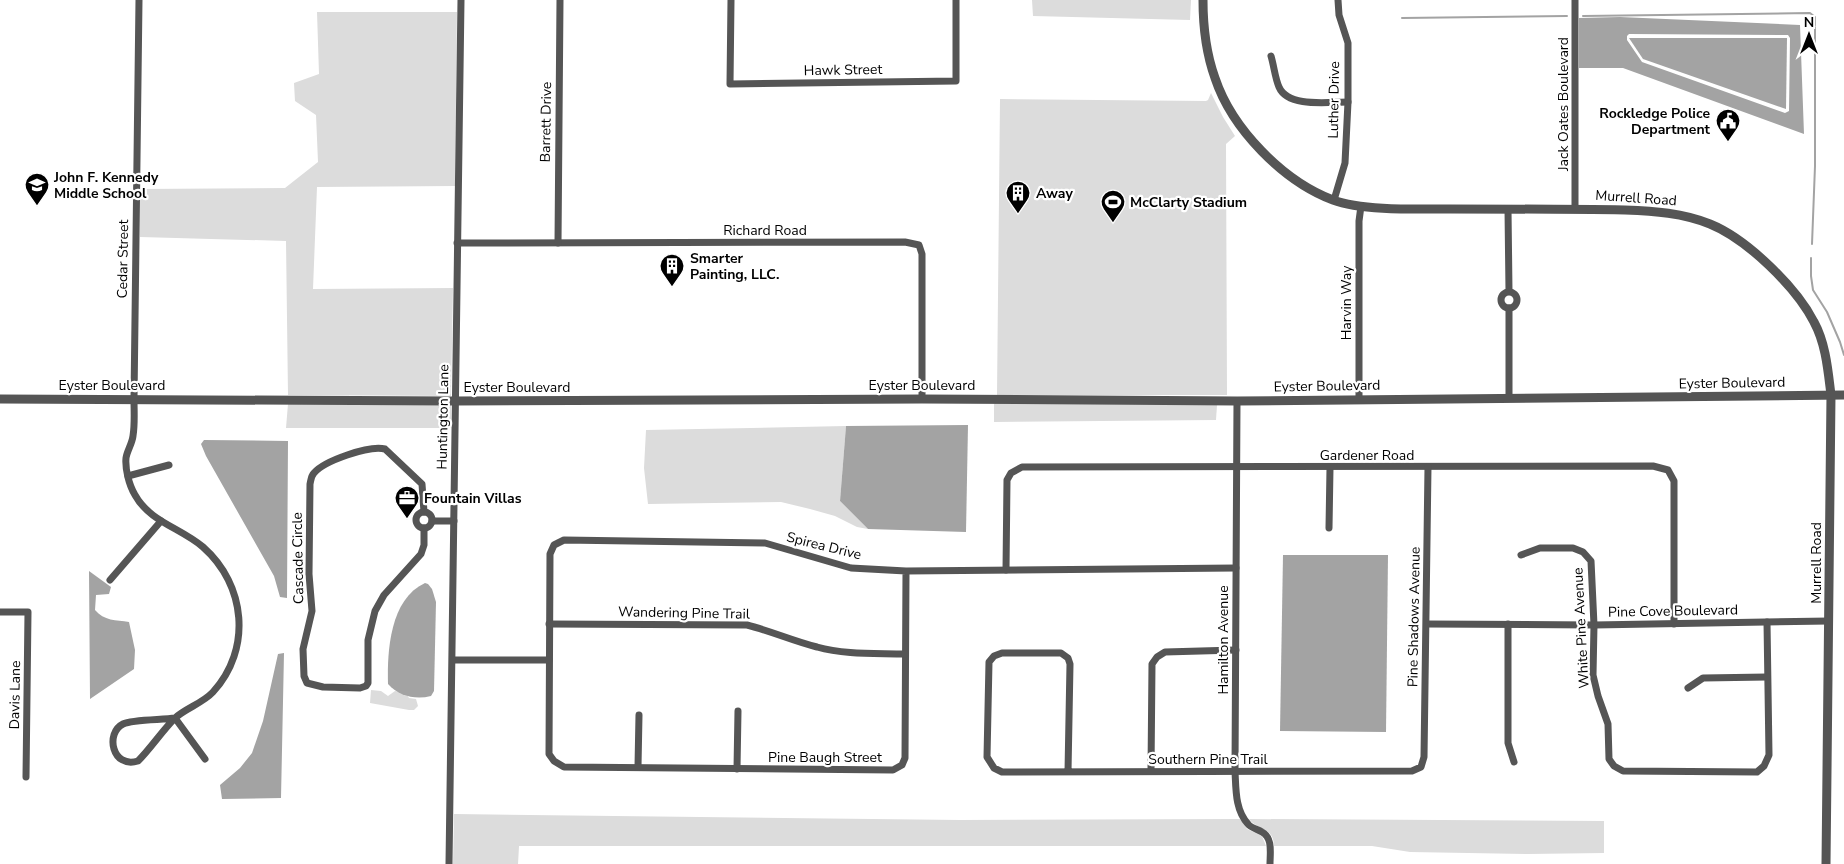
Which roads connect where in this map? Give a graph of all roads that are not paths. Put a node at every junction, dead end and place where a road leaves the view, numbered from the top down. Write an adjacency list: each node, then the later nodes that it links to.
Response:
1 (139, 0): 21 (street, Cedar Street)
2 (461, 0): 15 (street, Huntington Lane)
3 (560, 0): 16 (street, Barrett Drive)
4 (731, 0): 5 (street, Hawk Street)
5 (956, 0)
6 (1203, 0): 11 (street, Murrell Road)
7 (1338, 0): 10 (street, Luther Drive)
8 (1575, 0): 14 (street, Jack Oates Boulevard)
9 (1271, 56): 10 (street)
10 (1348, 102): 11 (street, Luther Drive)
11 (1334, 200): 12 (street, Murrell Road)
12 (1361, 206): 13 (street, Murrell Road); 26 (street, Harvin Way)
13 (1508, 209): 14 (street, Murrell Road); 17 (street)
14 (1576, 209): 19 (street, Murrell Road)
15 (458, 243): 16 (street, Richard Road); 25 (street, Huntington Lane)
16 (558, 243): 22 (street, Richard Road)
17 (1510, 292): 18 (street); 18 (street)
18 (1509, 308): 23 (street)
19 (1831, 395): 20 (street, Eyster Boulevard); 23 (street, Eyster Boulevard); 45 (street, Murrell Road)
20 (1844, 395)
21 (134, 398): 24 (street, Eyster Boulevard); 25 (street, Eyster Boulevard); 32 (street, Cedar Street)
22 (922, 398): 25 (street, Eyster Boulevard); 27 (street, Eyster Boulevard)
23 (1509, 398): 26 (street, Eyster Boulevard)
24 (0, 399)
25 (455, 400): 35 (street, Huntington Lane)
26 (1359, 400): 27 (street, Eyster Boulevard)
27 (1236, 401): 29 (street, Hamilton Avenue)
28 (168, 465): 32 (street)
29 (1237, 467): 31 (street, Gardener Road); 40 (street, Hamilton Avenue); 41 (street, Gardener Road)
30 (1428, 467): 31 (street, Gardener Road); 48 (street, Pine Shadows Avenue); 50 (street, Gardener Road)
31 (1330, 468): 38 (street)
32 (128, 476): 36 (street)
33 (424, 512): 34 (street); 37 (street, Cascade Circle); 37 (street, Cascade Circle)
34 (432, 520): 35 (street); 37 (street)
35 (454, 521): 54 (street, Huntington Lane)
36 (161, 522): 43 (street); 60 (street)
37 (424, 528)
38 (1330, 528)
39 (1521, 555): 51 (street, White Pine Avenue)
40 (1236, 568): 41 (street, Spirea Drive); 52 (street, Hamilton Avenue)
41 (1006, 570): 42 (street, Spirea Drive)
42 (906, 572): 47 (street, Spirea Drive); 53 (street, Pine Baugh Street)
43 (110, 580)
44 (0, 612): 70 (street, Davis Lane)
45 (1829, 621): 46 (street, Pine Cove Boulevard); 73 (street, Murrell Road)
46 (1767, 622): 50 (street, Pine Cove Boulevard); 56 (street, White Pine Avenue)
47 (549, 624): 53 (street, Wandering Pine Trail); 55 (street, Spirea Drive)
48 (1427, 624): 49 (street, Pine Cove Boulevard); 65 (street, Pine Shadows Avenue)
49 (1508, 624): 51 (street, Pine Cove Boulevard); 63 (street)
50 (1674, 624): 51 (street, Pine Cove Boulevard)
51 (1594, 625): 56 (street, White Pine Avenue)
52 (1236, 650): 67 (street); 68 (street, Hamilton Avenue)
53 (905, 654): 66 (street, Pine Baugh Street)
54 (453, 660): 55 (street); 71 (street, Huntington Lane)
55 (549, 660): 62 (street, Spirea Drive)
56 (1768, 677): 57 (street)
57 (1688, 688)
58 (738, 710): 66 (street)
59 (639, 715): 64 (street)
60 (175, 718): 60 (street); 61 (street)
61 (205, 759)
62 (554, 761): 64 (street, Pine Baugh Street)
63 (1514, 762)
64 (638, 767): 66 (street, Pine Baugh Street)
65 (1421, 767): 68 (street, Southern Pine Trail)
66 (737, 769)
67 (1151, 771): 68 (street, Southern Pine Trail); 69 (street, Southern Pine Trail)
68 (1235, 771): 72 (street, Hamilton Avenue)
69 (1068, 772): 69 (street, Southern Pine Trail)
70 (26, 777)
71 (449, 864)
72 (1270, 864)
73 (1826, 864)

